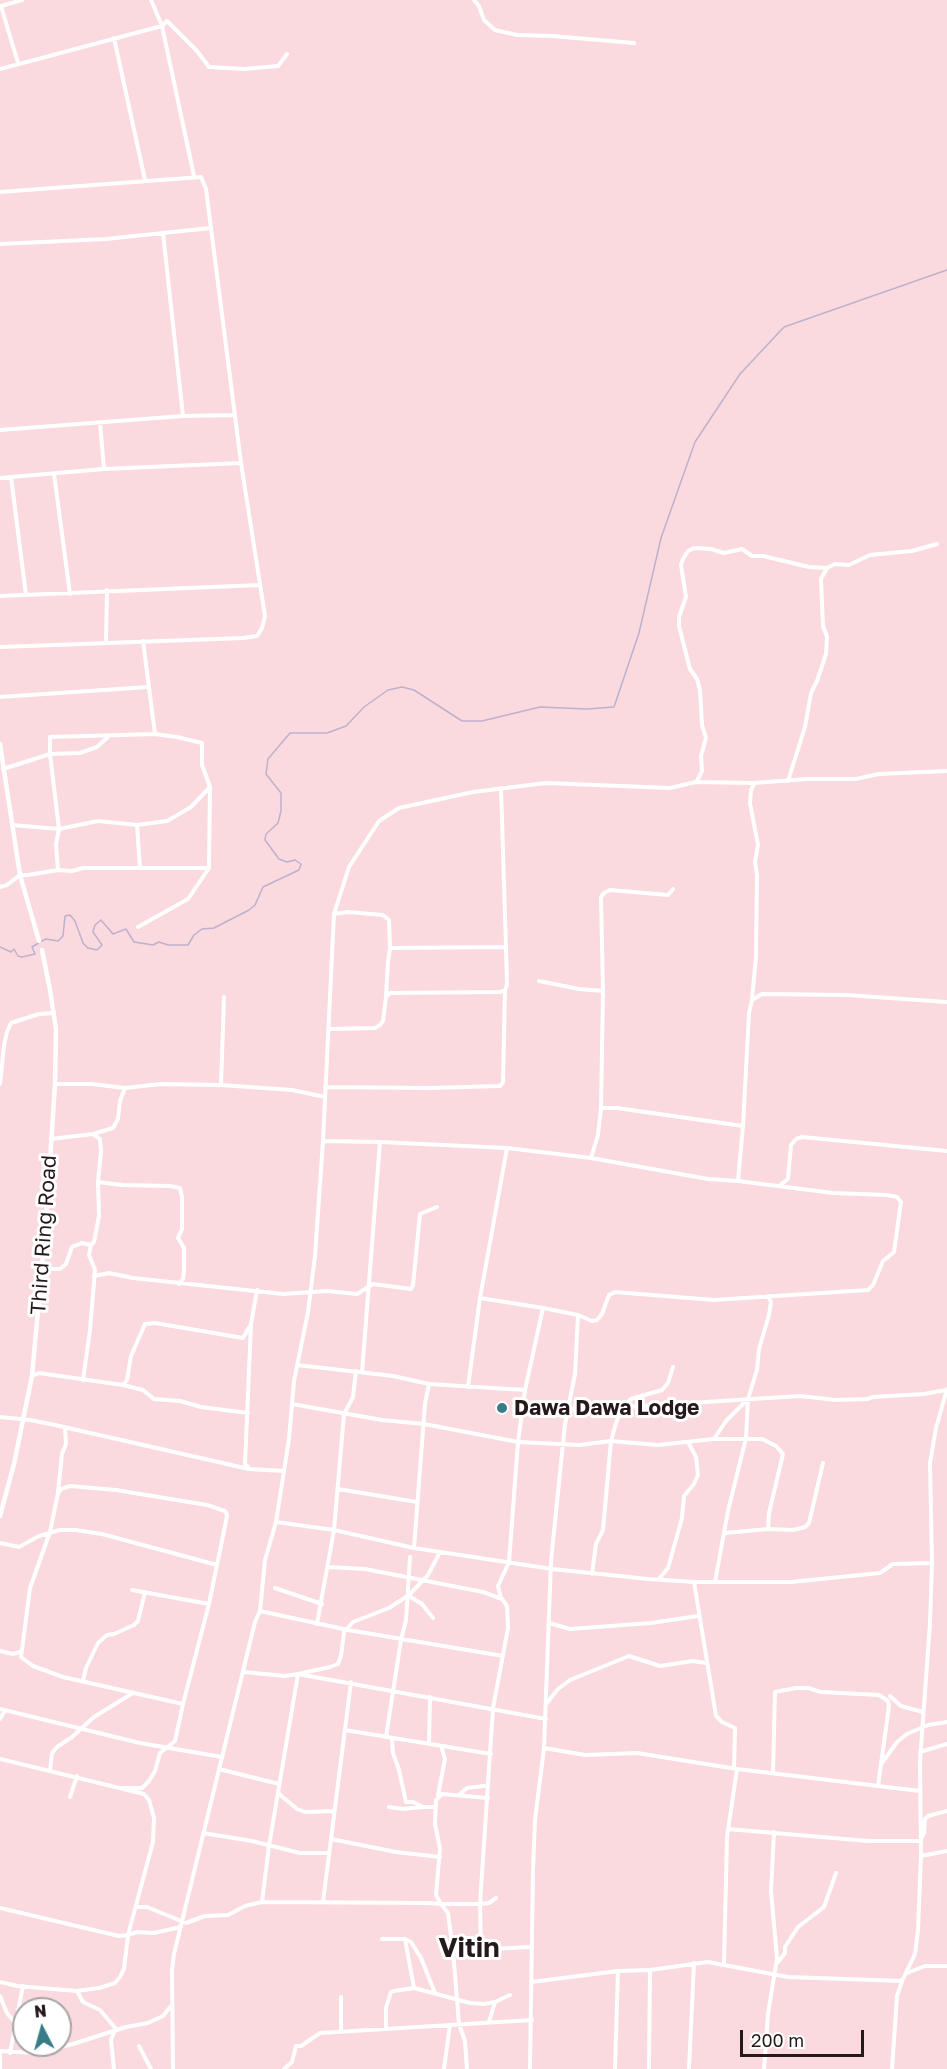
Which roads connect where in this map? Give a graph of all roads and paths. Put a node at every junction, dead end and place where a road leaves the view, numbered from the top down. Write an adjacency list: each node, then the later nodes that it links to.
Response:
1 (22, 0): 4 (street)
2 (151, 0): 5 (street)
3 (474, 0): 7 (street)
4 (1, 6): 9 (street)
5 (162, 26): 6 (street); 8 (street); 11 (street)
6 (114, 38): 9 (street); 12 (street)
7 (634, 43)
8 (287, 54)
9 (18, 63): 10 (street)
10 (0, 69)
11 (194, 176): 12 (street); 14 (street)
12 (145, 180): 13 (street)
13 (0, 192)
14 (211, 228): 15 (street); 17 (street)
15 (163, 233): 16 (street); 18 (street)
16 (0, 244)
17 (235, 415): 18 (street); 21 (street)
18 (183, 416): 19 (street)
19 (100, 423): 20 (street); 22 (street)
20 (0, 430)
21 (241, 463): 22 (street); 28 (street)
22 (104, 469): 23 (street)
23 (54, 474): 24 (street); 30 (street)
24 (11, 477): 25 (street); 31 (street)
25 (0, 478)
26 (937, 544): 27 (street)
27 (826, 568): 45 (street); 46 (street)
28 (260, 585): 29 (street); 33 (street)
29 (107, 590): 30 (street); 34 (street)
30 (70, 594): 31 (street)
31 (26, 595): 32 (street)
32 (0, 596)
33 (143, 641): 34 (street); 36 (street)
34 (106, 643): 35 (street)
35 (0, 647)
36 (148, 687): 37 (street); 38 (street)
37 (0, 697)
38 (155, 734): 39 (street); 48 (street)
39 (108, 737): 41 (street); 41 (street)
40 (0, 744): 42 (street)
41 (50, 754): 42 (street); 52 (street)
42 (3, 769): 44 (street)
43 (947, 771): 46 (street)
44 (2, 777): 50 (street)
45 (696, 782): 47 (street); 49 (street)
46 (788, 782): 47 (street)
47 (754, 783): 70 (street)
48 (210, 787): 51 (street); 54 (street)
49 (501, 788): 59 (street); 62 (street)
50 (12, 825): 52 (street); 56 (street)
51 (137, 825): 52 (street); 53 (street)
52 (59, 829): 55 (street)
53 (140, 868): 54 (street); 55 (street)
54 (209, 868): 60 (street)
55 (58, 870): 56 (street)
56 (20, 875): 57 (street); 61 (street)
57 (0, 887)
58 (673, 889): 67 (street)
59 (334, 914): 63 (street); 73 (street)
60 (138, 927)
61 (39, 941): 64 (street)
62 (506, 947): 63 (street); 66 (street)
63 (390, 948): 69 (street)
64 (42, 950): 72 (street, Third Ring Road)
65 (539, 981): 67 (street)
66 (505, 990): 69 (street); 77 (street)
67 (603, 991): 80 (street)
68 (224, 997): 76 (street)
69 (386, 997): 73 (street)
70 (752, 1000): 71 (street); 81 (street)
71 (947, 1002)
72 (54, 1013): 74 (street); 75 (street, Third Ring Road)
73 (328, 1029): 77 (street)
74 (0, 1084)
75 (55, 1084): 78 (street); 83 (street, Third Ring Road)
76 (221, 1085): 78 (street); 79 (street)
77 (325, 1087): 79 (street)
78 (125, 1088): 82 (street)
79 (325, 1097): 84 (street)
80 (601, 1108): 81 (street); 88 (street)
81 (743, 1126): 89 (street)
82 (93, 1134): 83 (street); 90 (street)
83 (50, 1139): 94 (street, Third Ring Road)
84 (323, 1141): 85 (street); 99 (street)
85 (380, 1142): 86 (street); 97 (street)
86 (507, 1148): 88 (street); 101 (street)
87 (947, 1151): 91 (street)
88 (591, 1158): 89 (street)
89 (738, 1181): 91 (street)
90 (98, 1182): 93 (street); 96 (street)
91 (778, 1187): 100 (street)
92 (437, 1207): 97 (street)
93 (91, 1245): 94 (street); 95 (street)
94 (42, 1269): 109 (street, Third Ring Road)
95 (94, 1276): 96 (street); 110 (street)
96 (179, 1284): 98 (street)
97 (369, 1288): 99 (street); 108 (street)
98 (257, 1290): 99 (street); 104 (street)
99 (310, 1293): 105 (street)
100 (768, 1296): 103 (street); 116 (street)
101 (480, 1298): 102 (street); 113 (street)
102 (543, 1308): 103 (street); 115 (street)
103 (578, 1315): 119 (street)
104 (251, 1323): 112 (street); 120 (street)
105 (297, 1365): 107 (street); 117 (street)
106 (673, 1367): 118 (street)
107 (356, 1371): 108 (street); 121 (street)
108 (362, 1372): 111 (street)
109 (32, 1376): 110 (street); 123 (street, Third Ring Road)
110 (83, 1380): 112 (street)
111 (429, 1384): 113 (street); 124 (street)
112 (123, 1385): 120 (street)
113 (468, 1387): 115 (street)
114 (947, 1389): 116 (street); 151 (street)
115 (525, 1390): 129 (street)
116 (747, 1399): 118 (street); 126 (street); 127 (street)
117 (292, 1404): 121 (street); 134 (street)
118 (623, 1407): 119 (street); 128 (street)
119 (569, 1409): 131 (street)
120 (248, 1413): 133 (street)
121 (344, 1414): 124 (street); 135 (street)
122 (0, 1417): 123 (street)
123 (22, 1420): 125 (street); 137 (street, Third Ring Road)
124 (424, 1424): 129 (street); 139 (street)
125 (65, 1427): 133 (street); 138 (street)
126 (746, 1438): 127 (street); 142 (street); 145 (street)
127 (714, 1439): 130 (street)
128 (611, 1441): 130 (street); 131 (street); 155 (street)
129 (518, 1442): 131 (street); 150 (street)
130 (688, 1442): 158 (street)
131 (563, 1444): 154 (street)
132 (822, 1463): 142 (street)
133 (249, 1468): 134 (street)
134 (284, 1472): 141 (street)
135 (338, 1488): 139 (street); 143 (street)
136 (0, 1489): 137 (street)
137 (6, 1490): 140 (street, Third Ring Road)
138 (58, 1493): 144 (street); 152 (street)
139 (417, 1502): 147 (street)
140 (0, 1516)
141 (276, 1522): 143 (street); 170 (street)
142 (768, 1529): 145 (street)
143 (334, 1530): 147 (street); 153 (street)
144 (50, 1532): 146 (street); 152 (street); 178 (street)
145 (725, 1533): 160 (street)
146 (0, 1543)
147 (414, 1548): 148 (street)
148 (440, 1552): 150 (street); 157 (street)
149 (411, 1557): 156 (street)
150 (509, 1562): 154 (street); 161 (street)
151 (932, 1563): 160 (street); 195 (street)
152 (217, 1565): 168 (street)
153 (328, 1567): 156 (street); 169 (street)
154 (552, 1569): 155 (street); 173 (street)
155 (592, 1574): 158 (street)
156 (408, 1577): 157 (street); 166 (street)
157 (423, 1580): 165 (street); 166 (street)
158 (658, 1580): 159 (street)
159 (694, 1582): 160 (street); 171 (street)
160 (715, 1582)
161 (498, 1586): 165 (street); 167 (street)
162 (275, 1588): 169 (street)
163 (132, 1590): 164 (street)
164 (145, 1592): 168 (street); 183 (street)
165 (490, 1594): 167 (street)
166 (409, 1595): 172 (street); 175 (street); 176 (street)
167 (502, 1599): 179 (street)
168 (209, 1604): 191 (street)
169 (322, 1604): 174 (street)
170 (260, 1611): 174 (street); 181 (street)
171 (698, 1616): 173 (street); 180 (street)
172 (433, 1618)
173 (549, 1623): 192 (street)
174 (317, 1624): 175 (street)
175 (348, 1630): 176 (street); 182 (street)
176 (400, 1640): 179 (street); 186 (street)
177 (0, 1651): 178 (street)
178 (20, 1652): 183 (street)
179 (503, 1656): 193 (street)
180 (706, 1663): 192 (street); 217 (street)
181 (244, 1672): 182 (street); 213 (street)
182 (298, 1674): 184 (street); 221 (street)
183 (83, 1681): 185 (street)
184 (351, 1682): 186 (street); 201 (street)
185 (119, 1689): 187 (street); 190 (street)
186 (393, 1690): 189 (street); 202 (street)
187 (133, 1692): 190 (street); 191 (street)
188 (890, 1696): 195 (street)
189 (430, 1697): 193 (street); 205 (street)
190 (120, 1699): 199 (street)
191 (183, 1704): 204 (street)
192 (546, 1704): 197 (street)
193 (493, 1708): 197 (street); 212 (street)
194 (3, 1709): 196 (street); 199 (street)
195 (923, 1712): 200 (street)
196 (0, 1719)
197 (546, 1719): 208 (street)
198 (947, 1722): 200 (street)
199 (81, 1728): 207 (street); 218 (street)
200 (922, 1728): 211 (street); 215 (street)
201 (345, 1730): 202 (street); 234 (street)
202 (386, 1737): 203 (street)
203 (392, 1738): 205 (street); 232 (street)
204 (175, 1741): 207 (street); 210 (street)
205 (429, 1744): 212 (street)
206 (947, 1744): 211 (street)
207 (168, 1748): 210 (street); 224 (street)
208 (544, 1748): 217 (street); 258 (street)
209 (442, 1749): 227 (street)
210 (181, 1750): 213 (street)
211 (920, 1752): 225 (street)
212 (491, 1754): 230 (street)
213 (222, 1757): 216 (street)
214 (0, 1759): 218 (street)
215 (882, 1764): 219 (street); 223 (street)
216 (219, 1769): 221 (street); 238 (street)
217 (736, 1769): 219 (street); 236 (street)
218 (50, 1770): 220 (street)
219 (773, 1773): 223 (street)
220 (77, 1776): 224 (street); 229 (street)
221 (279, 1785): 226 (street)
222 (484, 1786): 228 (street)
223 (878, 1786): 225 (street)
224 (123, 1788): 252 (street)
225 (920, 1791): 240 (street)
226 (278, 1793): 234 (street); 241 (street)
227 (438, 1796): 228 (street); 233 (street)
228 (458, 1796): 230 (street)
229 (70, 1797)
230 (488, 1798): 251 (street)
231 (389, 1807): 232 (street)
232 (423, 1807): 233 (street)
233 (435, 1807): 245 (street)
234 (334, 1811): 239 (street)
235 (947, 1811): 240 (street)
236 (728, 1829): 237 (street); 262 (street)
237 (774, 1832): 240 (street); 267 (street)
238 (203, 1833): 241 (street); 254 (street)
239 (331, 1839): 243 (street); 245 (street)
240 (921, 1840): 244 (street)
241 (269, 1845): 243 (street); 248 (street)
242 (947, 1851): 244 (street)
243 (329, 1853): 249 (street)
244 (921, 1856): 266 (street)
245 (440, 1857): 250 (street)
246 (836, 1873): 267 (street)
247 (496, 1898): 251 (street)
248 (262, 1902): 249 (street); 254 (street)
249 (323, 1902): 250 (street)
250 (441, 1904): 251 (street); 260 (street)
251 (480, 1904): 259 (street)
252 (136, 1907): 254 (street); 255 (street)
253 (0, 1908): 255 (street)
254 (182, 1925): 255 (street); 281 (street)
255 (128, 1935): 273 (street)
256 (405, 1939): 257 (street); 272 (street); 274 (street)
257 (382, 1940)
258 (531, 1947): 259 (street); 270 (street)
259 (481, 1948): 260 (street)
260 (453, 1952): 279 (street)
261 (694, 1963): 262 (street); 264 (street); 308 (street)
262 (724, 1964): 267 (street)
263 (947, 1966): 266 (street)
264 (650, 1970): 265 (street); 307 (street)
265 (618, 1971): 270 (street); 306 (street)
266 (906, 1973): 268 (street)
267 (773, 1974): 268 (street); 309 (street)
268 (902, 1981): 310 (street)
269 (0, 1982): 271 (street)
270 (531, 1982): 285 (street)
271 (23, 1986): 273 (street); 277 (street)
272 (414, 1988): 274 (street); 289 (street)
273 (77, 1991): 290 (street)
274 (436, 1994): 279 (street)
275 (510, 1995): 280 (street)
276 (0, 1996): 284 (street)
277 (21, 1997)
278 (341, 1997): 291 (street)
279 (457, 1999): 280 (street); 287 (street)
280 (495, 2002): 286 (street)
281 (172, 2005): 282 (street); 283 (street)
282 (163, 2016): 283 (street); 290 (street)
283 (172, 2018): 301 (street)
284 (12, 2019)
285 (532, 2020): 286 (street); 305 (street)
286 (489, 2022): 287 (street)
287 (459, 2024): 288 (street); 304 (street)
288 (450, 2025): 289 (street); 303 (street)
289 (386, 2029): 291 (street)
290 (116, 2031): 292 (street); 293 (street)
291 (341, 2031): 302 (street)
292 (106, 2034): 293 (street); 297 (street)
293 (111, 2040): 299 (street)
294 (12, 2043): 297 (street)
295 (139, 2046): 300 (street)
296 (0, 2051): 297 (street); 298 (street)
297 (10, 2052)
298 (0, 2069)
299 (114, 2069)
300 (151, 2069)
301 (173, 2069)
302 (284, 2069)
303 (444, 2069)
304 (467, 2069)
305 (530, 2069)
306 (615, 2069)
307 (649, 2069)
308 (689, 2069)
309 (764, 2069)
310 (892, 2069)

